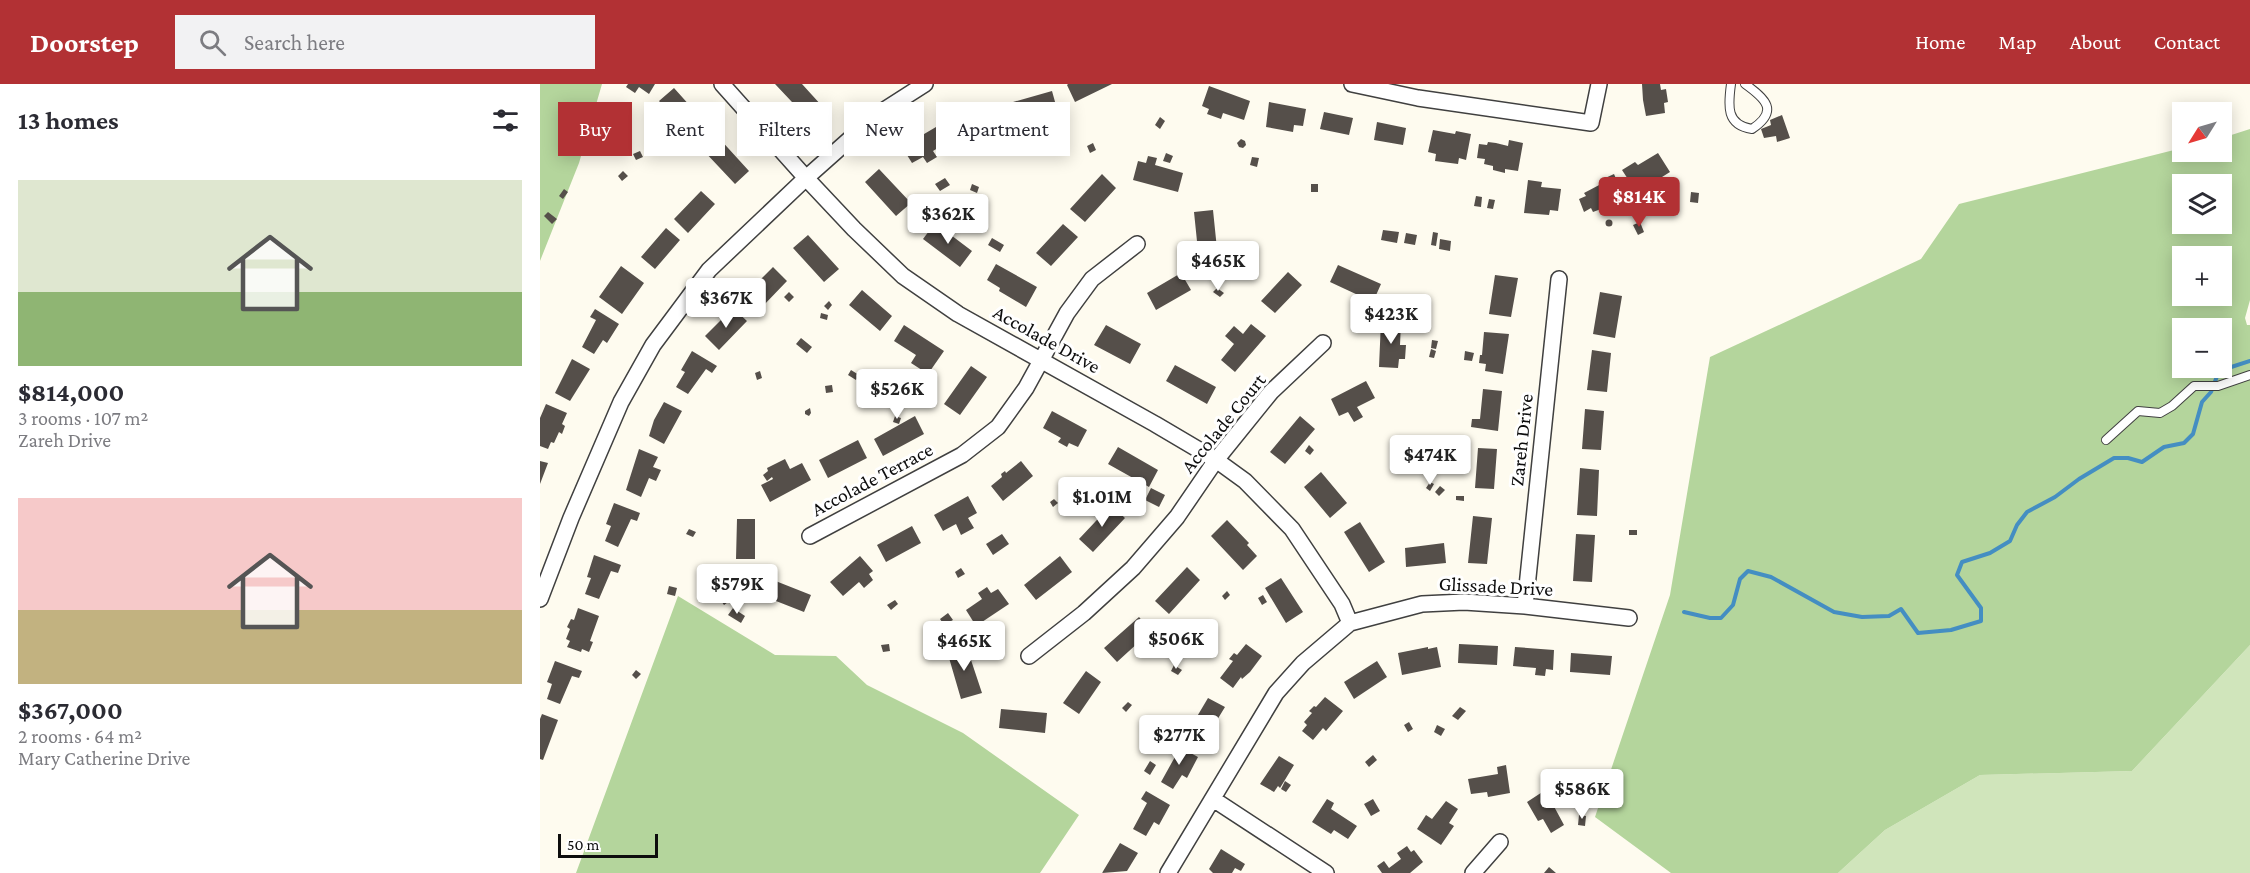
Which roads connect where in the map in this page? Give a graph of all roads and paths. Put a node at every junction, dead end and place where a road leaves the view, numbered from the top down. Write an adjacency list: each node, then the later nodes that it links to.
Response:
1 (722, 84): 7 (street, Accolade Drive)
2 (925, 84): 7 (street)
3 (1352, 84): 4 (street)
4 (1599, 84)
5 (1731, 84): 6 (lane)
6 (1746, 84)
7 (806, 178): 11 (street, Accolade Drive); 16 (street)
8 (1137, 244): 11 (street, Accolade Terrace)
9 (1559, 279): 17 (street, Zareh Drive)
10 (1323, 344): 14 (street, Accolade Court)
11 (1041, 360): 14 (street, Accolade Drive); 15 (street, Accolade Terrace)
12 (2250, 375): 13 (lane)
13 (2106, 440)
14 (1216, 460): 19 (street, Accolade Drive); 20 (street, Accolade Court)
15 (810, 536)
16 (540, 599)
17 (1525, 606): 18 (street, Glissade Drive); 19 (street, Glissade Drive)
18 (1629, 618)
19 (1350, 623): 21 (street, Glissade Drive)
20 (1029, 656)
21 (1213, 799): 23 (street, Glissade Drive); 24 (street)
22 (1500, 842): 25 (street)
23 (1168, 873)
24 (1326, 873)
25 (1473, 873)

